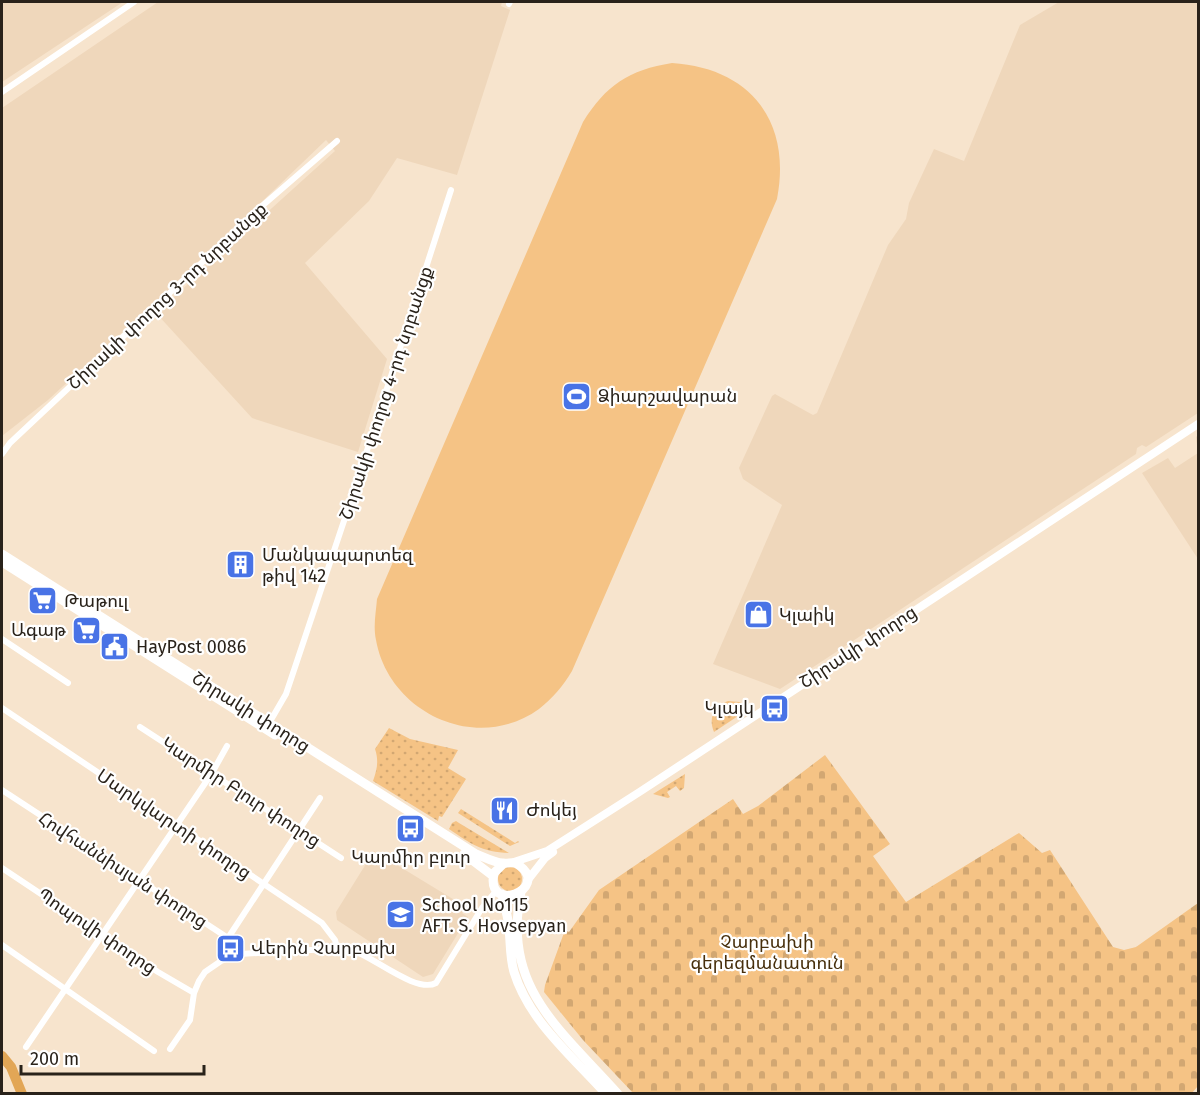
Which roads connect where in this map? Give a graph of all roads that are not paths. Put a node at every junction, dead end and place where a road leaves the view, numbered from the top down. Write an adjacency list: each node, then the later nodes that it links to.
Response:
1 (134, 2): 2 (street)
2 (2, 92)
3 (337, 141): 6 (street, Շիրակի փողոց 3-րդ նրբանցք)
4 (451, 190): 12 (street, Շիրակի փողոց 4-րդ նրբանցք)
5 (1198, 425): 21 (main road, Շիրակի փողոց); 26 (main road, Շիրակի փողոց)
6 (2, 454)
7 (2, 554): 12 (highway, Շիրակի փողոց)
8 (2, 562): 12 (highway, Շիրակի փողոց)
9 (2, 639): 10 (street)
10 (68, 683)
11 (2, 708): 18 (street, Մարկվարտի փողոց)
12 (267, 726): 22 (highway, Շիրակի փողոց); 24 (highway, Շիրակի փողոց)
13 (140, 727): 15 (street, Կարմիր Բլուր փողոց)
14 (228, 746): 15 (street)
15 (212, 773): 18 (street); 19 (street, Կարմիր Բլուր փողոց)
16 (2, 790): 25 (street, Հովհաննիսյան փողոց)
17 (320, 798): 19 (street)
18 (176, 826): 25 (street); 27 (street, Մարկվարտի փողոց)
19 (297, 831): 20 (street, Կարմիր Բլուր փողոց); 27 (street)
20 (341, 858)
21 (513, 862): 22 (highway, Շիրակի փողոց); 26 (highway)
22 (503, 864): 24 (highway)
23 (2, 868): 30 (street, Պոպովի փողոց)
24 (493, 876): 28 (highway)
25 (139, 881): 30 (street); 31 (street, Հովհաննիսյան փողոց)
26 (527, 881): 29 (highway, Շիրակի փողոց)
27 (264, 885): 31 (street); 33 (street, Մարկվարտի փողոց)
28 (499, 892): 29 (highway); 33 (street); 40 (highway)
29 (521, 892): 41 (highway)
30 (104, 935): 35 (street); 36 (street, Պոպովի փողոց)
31 (228, 938): 34 (street, Հովհաննիսյան փողոց)
32 (2, 945): 35 (street)
33 (337, 948): 34 (street)
34 (240, 954): 36 (street)
35 (66, 989): 37 (street); 39 (street)
36 (194, 993): 38 (street)
37 (26, 1047)
38 (170, 1049)
39 (154, 1051)
40 (606, 1094)
41 (618, 1094)

